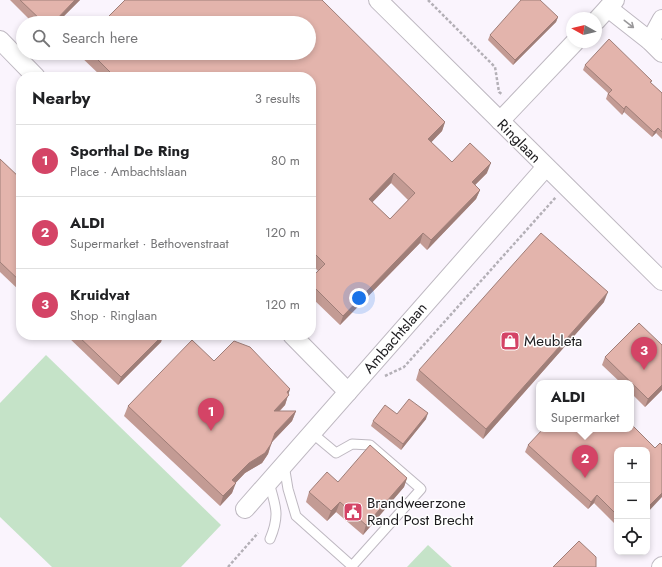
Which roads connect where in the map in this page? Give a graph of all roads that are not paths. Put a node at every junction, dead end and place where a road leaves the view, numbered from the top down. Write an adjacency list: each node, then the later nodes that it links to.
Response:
1 (378, 0): 10 (street, Ringlaan)
2 (606, 10): 5 (street, one-way to 5)
3 (662, 19): 5 (street)
4 (0, 40): 7 (street)
5 (656, 47)
6 (569, 48): 10 (street)
7 (16, 56)
8 (19, 60): 9 (street)
9 (31, 72)
10 (500, 121): 11 (street, Ringlaan)
11 (545, 168): 12 (street, Ringlaan); 14 (street, Ambachtslaan)
12 (662, 281)
13 (297, 340): 14 (street)
14 (348, 392): 15 (street, Ambachtslaan)
15 (312, 433): 16 (street, Ambachtslaan); 16 (lane)
16 (284, 465): 17 (street, Ambachtslaan)
17 (269, 483): 18 (street, Ambachtslaan); 19 (lane)
18 (245, 509)
19 (270, 539)

